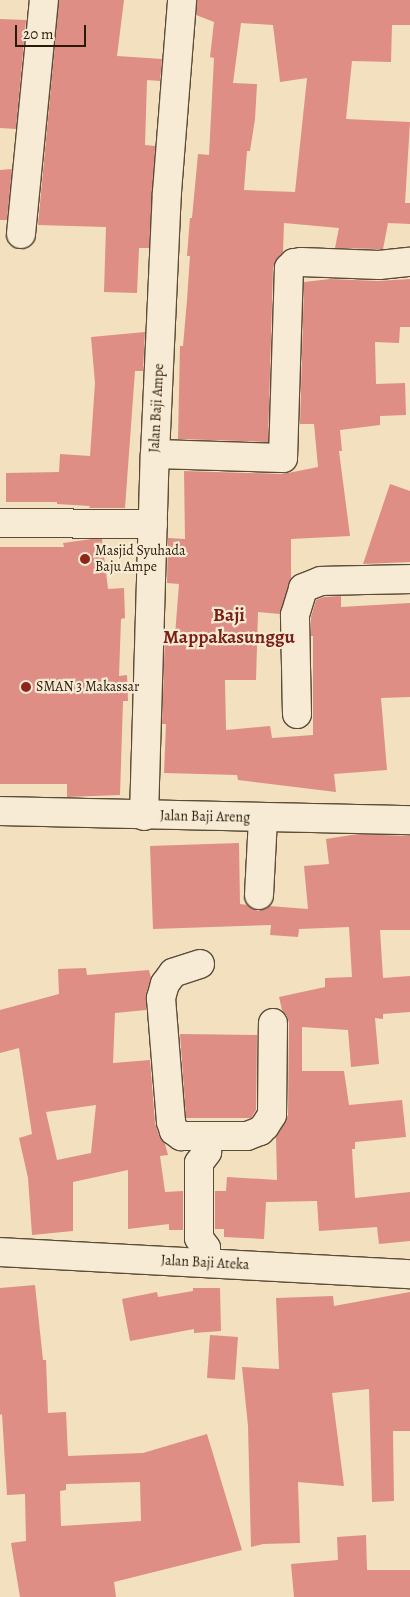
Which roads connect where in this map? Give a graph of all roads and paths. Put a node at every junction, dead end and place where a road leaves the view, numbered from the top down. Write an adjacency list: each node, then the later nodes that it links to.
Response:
1 (44, 0): 3 (street)
2 (182, 0): 5 (street, Jalan Baji Ampe)
3 (21, 234)
4 (410, 262): 5 (street)
5 (155, 454): 7 (street, Jalan Baji Ampe)
6 (0, 523): 7 (street)
7 (153, 524): 11 (street, Jalan Baji Ampe)
8 (410, 579): 9 (street)
9 (297, 714)
10 (0, 811): 11 (street, Jalan Baji Areng)
11 (144, 816): 12 (street, Jalan Baji Areng)
12 (263, 818): 13 (street, Jalan Baji Areng); 14 (street)
13 (410, 820)
14 (259, 895)
15 (200, 964): 17 (street)
16 (273, 1023): 17 (street)
17 (207, 1145): 19 (street)
18 (0, 1252): 19 (street, Jalan Baji Ateka)
19 (206, 1255): 20 (street, Jalan Baji Ateka)
20 (410, 1274)

